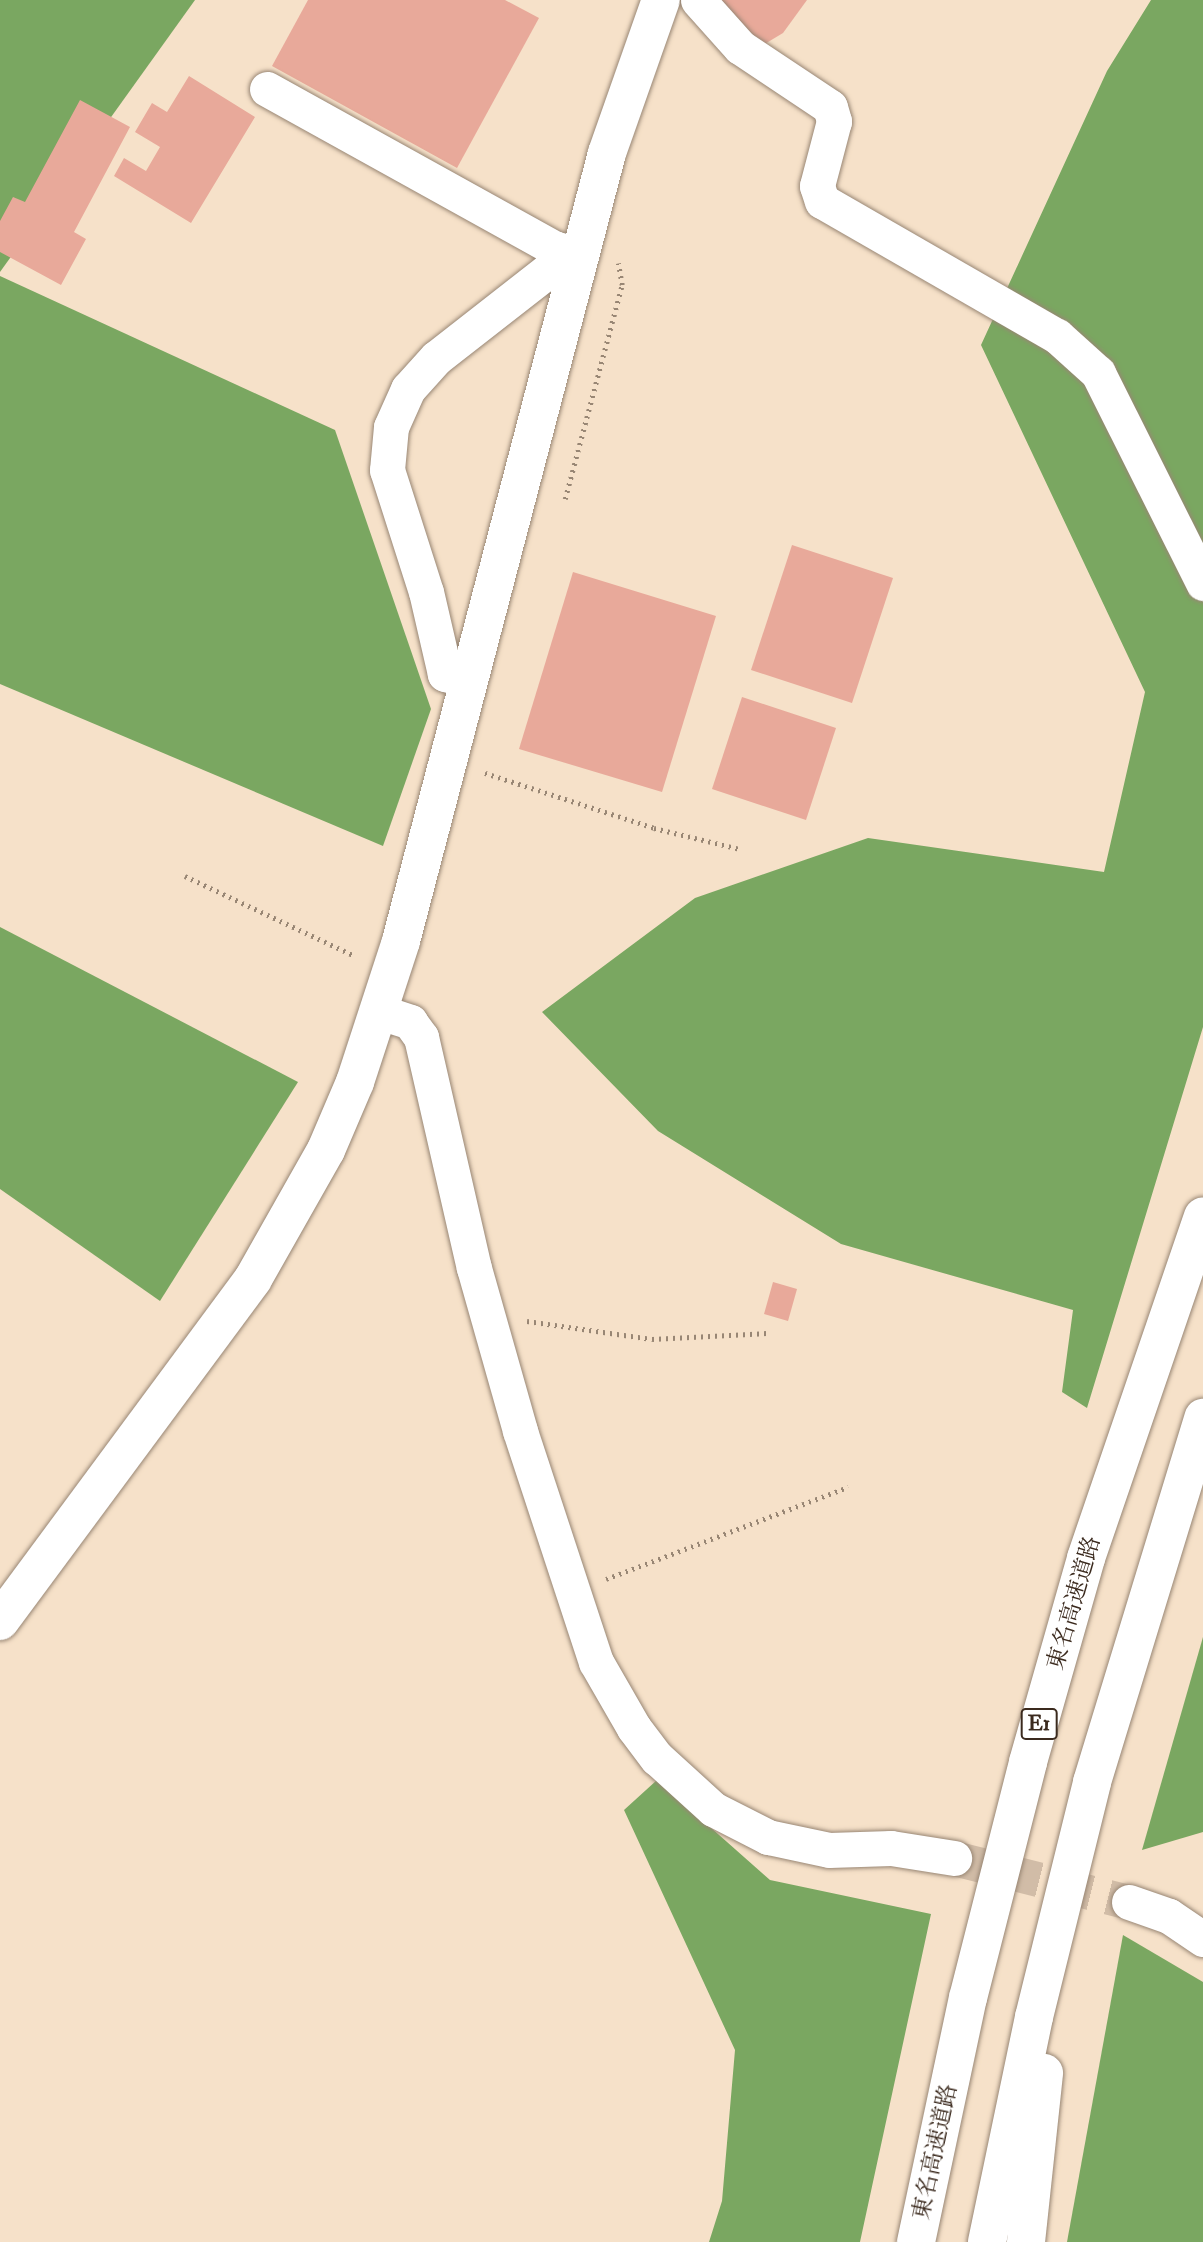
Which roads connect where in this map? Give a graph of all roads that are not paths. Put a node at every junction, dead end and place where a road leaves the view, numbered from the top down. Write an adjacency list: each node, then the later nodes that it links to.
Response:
1 (661, 0): 4 (main road)
2 (698, 0): 5 (street)
3 (267, 89): 4 (street)
4 (573, 250): 6 (main road); 6 (street)
5 (1203, 583)
6 (469, 680): 7 (main road)
7 (380, 1012): 10 (main road); 11 (street)
8 (1203, 1217): 15 (main road, 東名高速道路 / E1)
9 (1203, 1418): 13 (main road)
10 (0, 1621)
11 (954, 1858)
12 (1129, 1902): 14 (street)
13 (1061, 1907): 16 (main road); 17 (main road)
14 (1201, 1932)
15 (916, 2242)
16 (987, 2242)
17 (1026, 2242)

